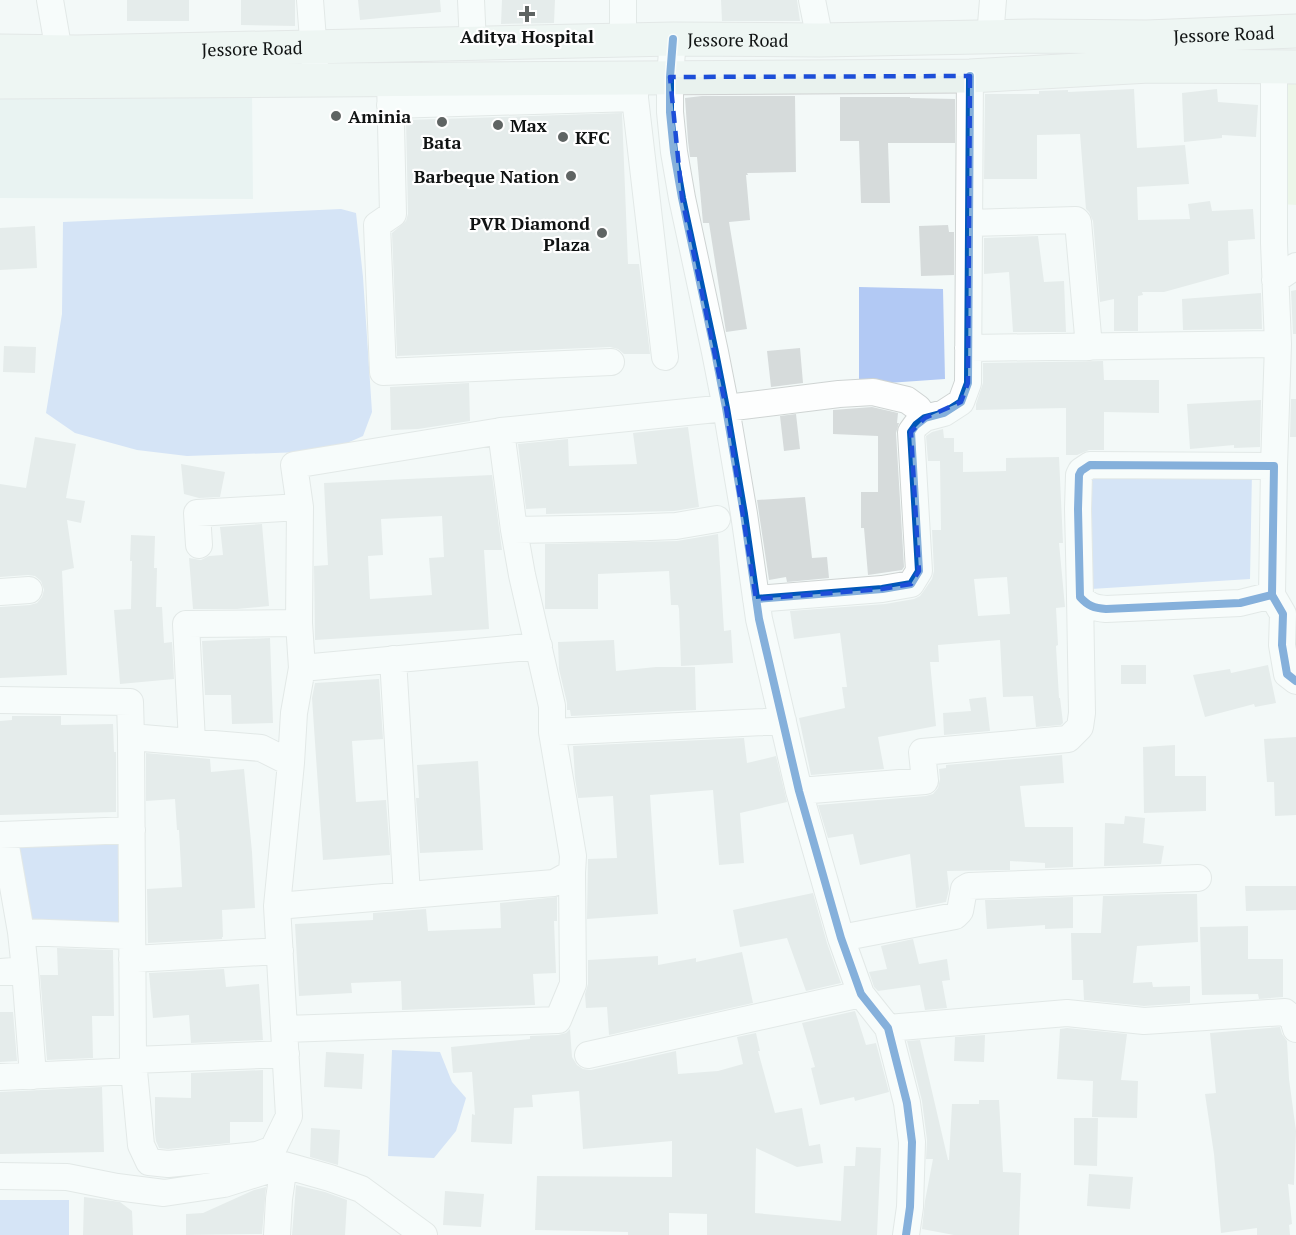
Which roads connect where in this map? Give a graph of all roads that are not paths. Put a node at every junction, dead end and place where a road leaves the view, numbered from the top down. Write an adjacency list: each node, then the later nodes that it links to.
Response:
1 (50, 0): 15 (street)
2 (310, 0): 13 (street)
3 (471, 0): 12 (street)
4 (623, 0): 11 (street)
5 (812, 0): 10 (street)
6 (993, 0): 8 (street)
7 (1296, 31): 16 (main road, Jessore Road)
8 (990, 37): 10 (main road, Jessore Road); 16 (main road, Jessore Road)
9 (673, 39): 10 (main road, Jessore Road); 11 (main road, Jessore Road); 19 (street)
10 (820, 40)
11 (623, 41): 12 (main road, Jessore Road)
12 (473, 44): 13 (main road, Jessore Road)
13 (314, 47): 15 (main road, Jessore Road); 20 (street)
14 (0, 51): 15 (main road, Jessore Road)
15 (59, 52)
16 (1148, 52): 17 (main road, Jessore Road); 17 (main road); 18 (main road, Jessore Road)
17 (1289, 61): 25 (street)
18 (970, 76): 19 (main road, Jessore Road); 24 (street)
19 (670, 77): 22 (main road, Jessore Road); 32 (street)
20 (315, 80): 21 (main road, Jessore Road); 23 (main road, Jessore Road)
21 (0, 82)
22 (635, 88): 23 (main road, Jessore Road); 29 (street)
23 (390, 92): 30 (street)
24 (969, 223): 27 (street); 28 (street)
25 (1286, 273): 26 (street)
26 (1278, 344): 27 (street); 31 (street)
27 (1089, 347): 28 (street)
28 (968, 348): 33 (street)
29 (665, 357)
30 (611, 362)
31 (1287, 382): 35 (street)
32 (726, 408): 33 (street); 34 (street); 44 (street)
33 (925, 418): 44 (street)
34 (501, 431): 36 (street); 38 (street)
35 (1282, 481): 42 (street); 43 (street)
36 (300, 507): 39 (street); 45 (street)
37 (717, 519): 38 (street)
38 (514, 530): 46 (street)
39 (199, 545)
40 (28, 590): 41 (street)
41 (0, 592)
42 (1272, 595): 43 (street); 49 (street)
43 (1080, 597): 56 (street)
44 (756, 599): 51 (street)
45 (299, 623): 48 (street); 54 (street)
46 (539, 646): 47 (street); 52 (street)
47 (393, 659): 48 (street); 61 (street)
48 (302, 668): 55 (street)
49 (1296, 681)
50 (0, 700): 53 (street)
51 (783, 721): 52 (street); 56 (street)
52 (552, 732): 59 (street)
53 (131, 737): 54 (street); 57 (street)
54 (192, 742): 55 (street)
55 (291, 763): 62 (street)
56 (799, 791): 64 (street)
57 (132, 830): 58 (street); 65 (street)
58 (2, 835): 63 (street)
59 (572, 873): 61 (street); 70 (street)
60 (1198, 878): 64 (street)
61 (407, 895): 62 (street)
62 (278, 906): 66 (street)
63 (21, 932): 65 (street); 67 (street)
64 (841, 938): 68 (street)
65 (132, 948): 66 (street); 74 (street)
66 (280, 951): 70 (street)
67 (12, 971): 75 (street)
68 (861, 994): 69 (street); 73 (street)
69 (888, 1028): 71 (street); 81 (street)
70 (284, 1029): 72 (street)
71 (1296, 1029)
72 (286, 1054): 74 (street); 74 (street)
73 (588, 1055)
74 (133, 1066): 75 (street)
75 (33, 1076): 76 (street)
76 (0, 1077)
77 (284, 1165): 78 (street); 79 (street); 80 (street)
78 (0, 1176)
79 (277, 1235)
80 (424, 1235)
81 (906, 1235)

